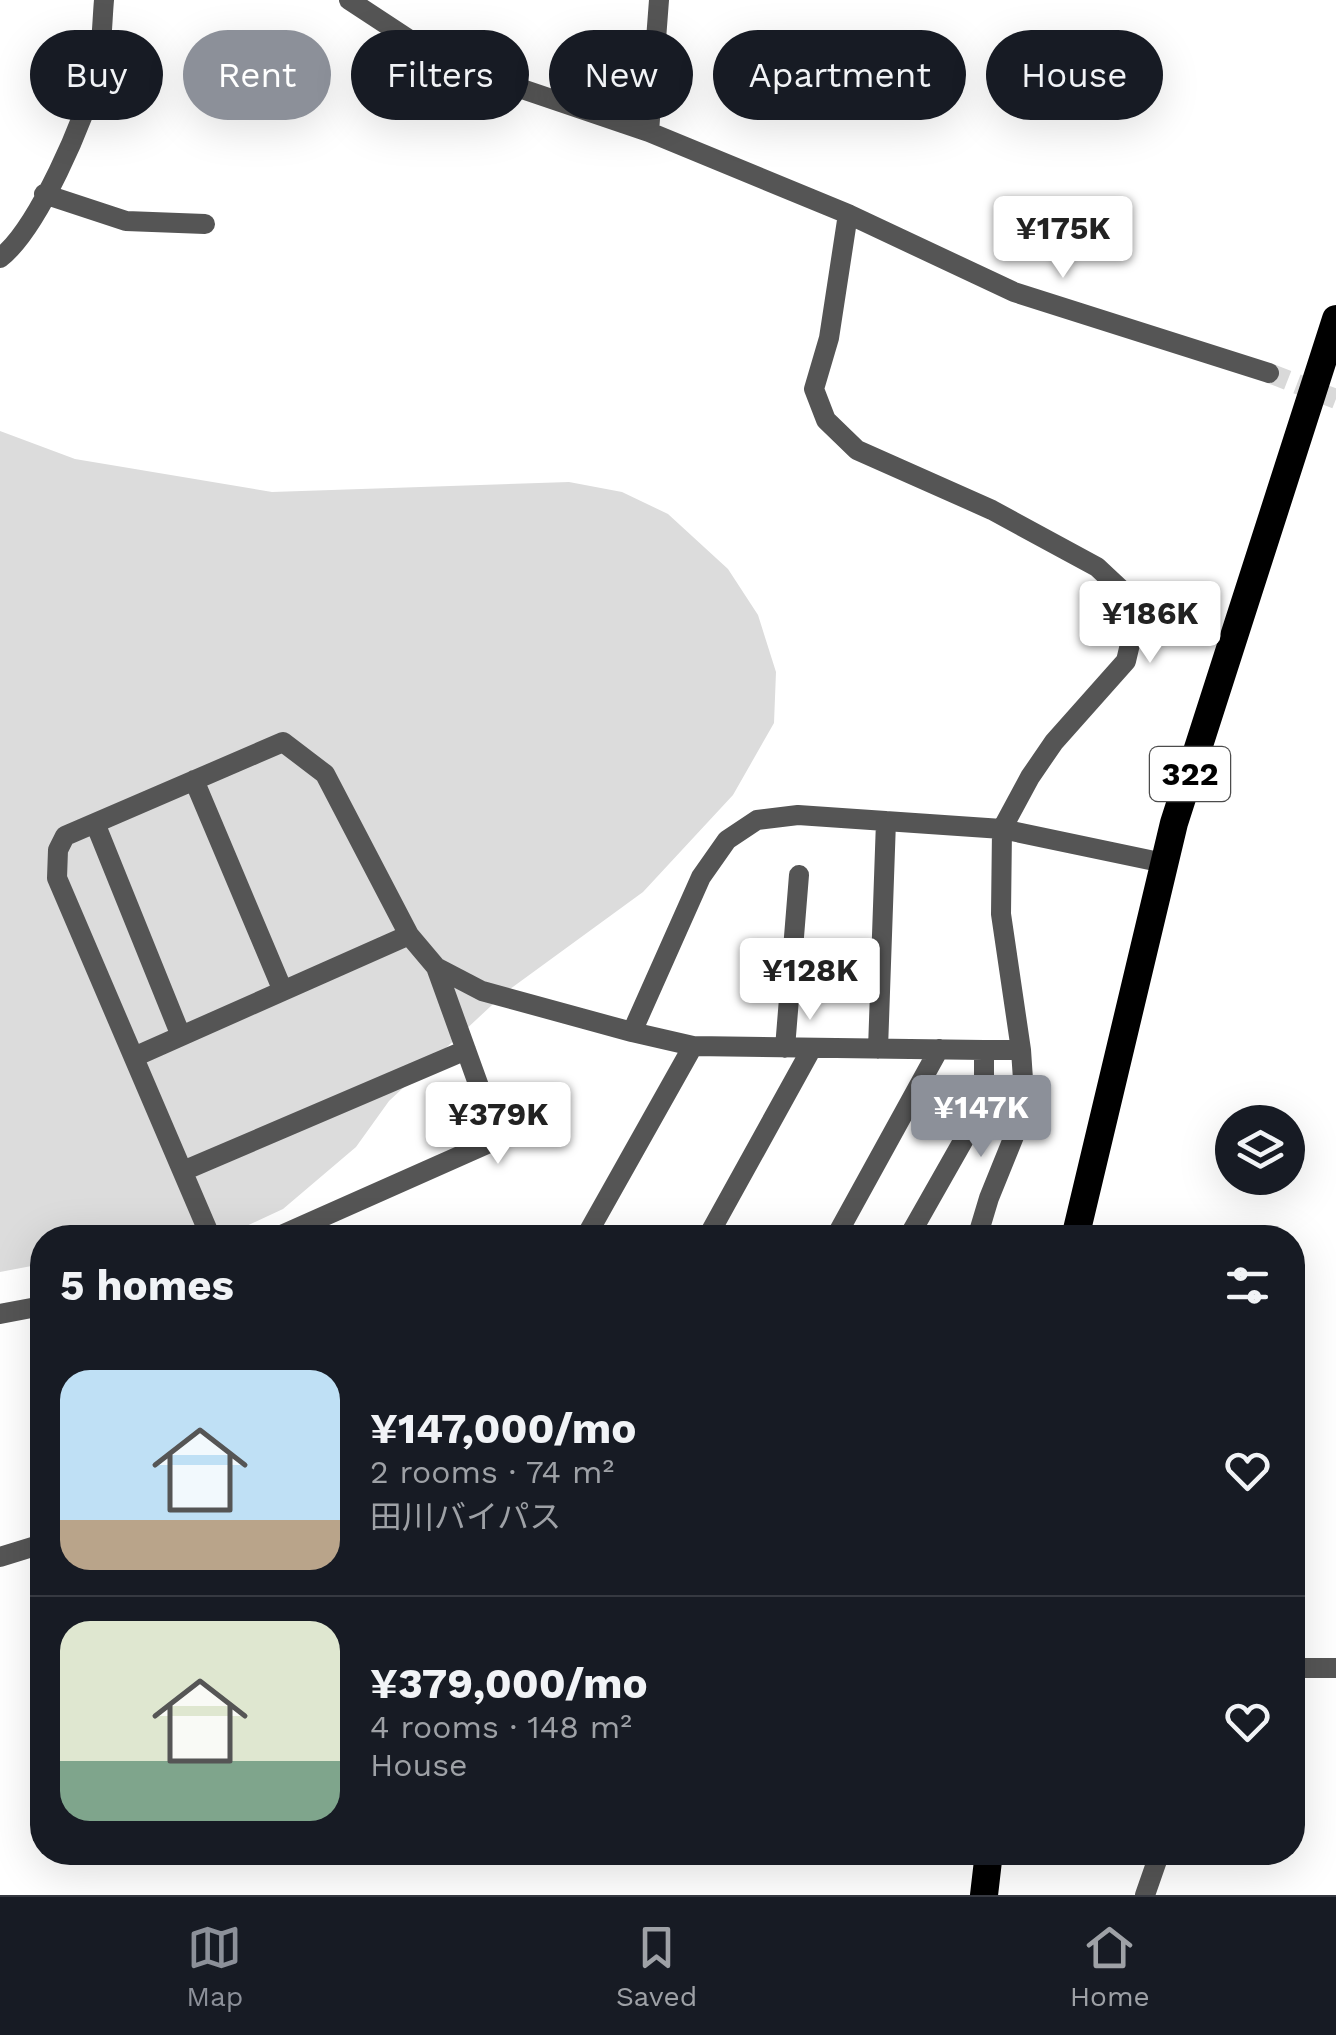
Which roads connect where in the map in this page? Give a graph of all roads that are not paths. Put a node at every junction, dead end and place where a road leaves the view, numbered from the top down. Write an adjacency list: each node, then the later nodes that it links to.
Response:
1 (104, 0): 5 (street)
2 (350, 0): 4 (street)
3 (659, 0): 4 (street)
4 (649, 132): 6 (street)
5 (44, 194): 7 (street); 8 (street)
6 (848, 214): 10 (street); 14 (street)
7 (205, 224)
8 (0, 258)
9 (1336, 319): 15 (highway, 322)
10 (1269, 373)
11 (194, 780): 13 (street); 17 (street); 19 (street)
12 (886, 820): 14 (street); 20 (street); 25 (street)
13 (95, 822): 21 (street); 30 (street)
14 (1002, 828): 15 (street); 29 (street)
15 (1164, 863): 39 (highway, 322)
16 (798, 875): 23 (street)
17 (409, 936): 18 (street); 19 (street)
18 (436, 966): 20 (street); 26 (street)
19 (282, 991): 21 (street)
20 (632, 1032): 22 (street)
21 (182, 1036): 30 (street)
22 (692, 1046): 23 (street); 34 (street)
23 (785, 1048): 24 (street)
24 (812, 1048): 25 (street); 35 (street)
25 (878, 1049): 27 (street)
26 (466, 1050): 31 (street); 33 (street)
27 (939, 1050): 28 (street); 36 (street)
28 (984, 1050): 29 (street); 37 (street)
29 (1021, 1050): 38 (street)
30 (134, 1057): 31 (street)
31 (183, 1171): 32 (street)
32 (206, 1225)
33 (304, 1225)
34 (592, 1225)
35 (714, 1225)
36 (842, 1225)
37 (915, 1225)
38 (981, 1225)
39 (1078, 1225)
40 (30, 1308): 41 (street)
41 (0, 1314)
42 (30, 1547): 43 (street)
43 (0, 1556)
44 (1305, 1668): 45 (street)
45 (1336, 1668)
46 (987, 1865): 48 (highway)
47 (1155, 1865): 49 (street)
48 (984, 1895)
49 (1144, 1895)

